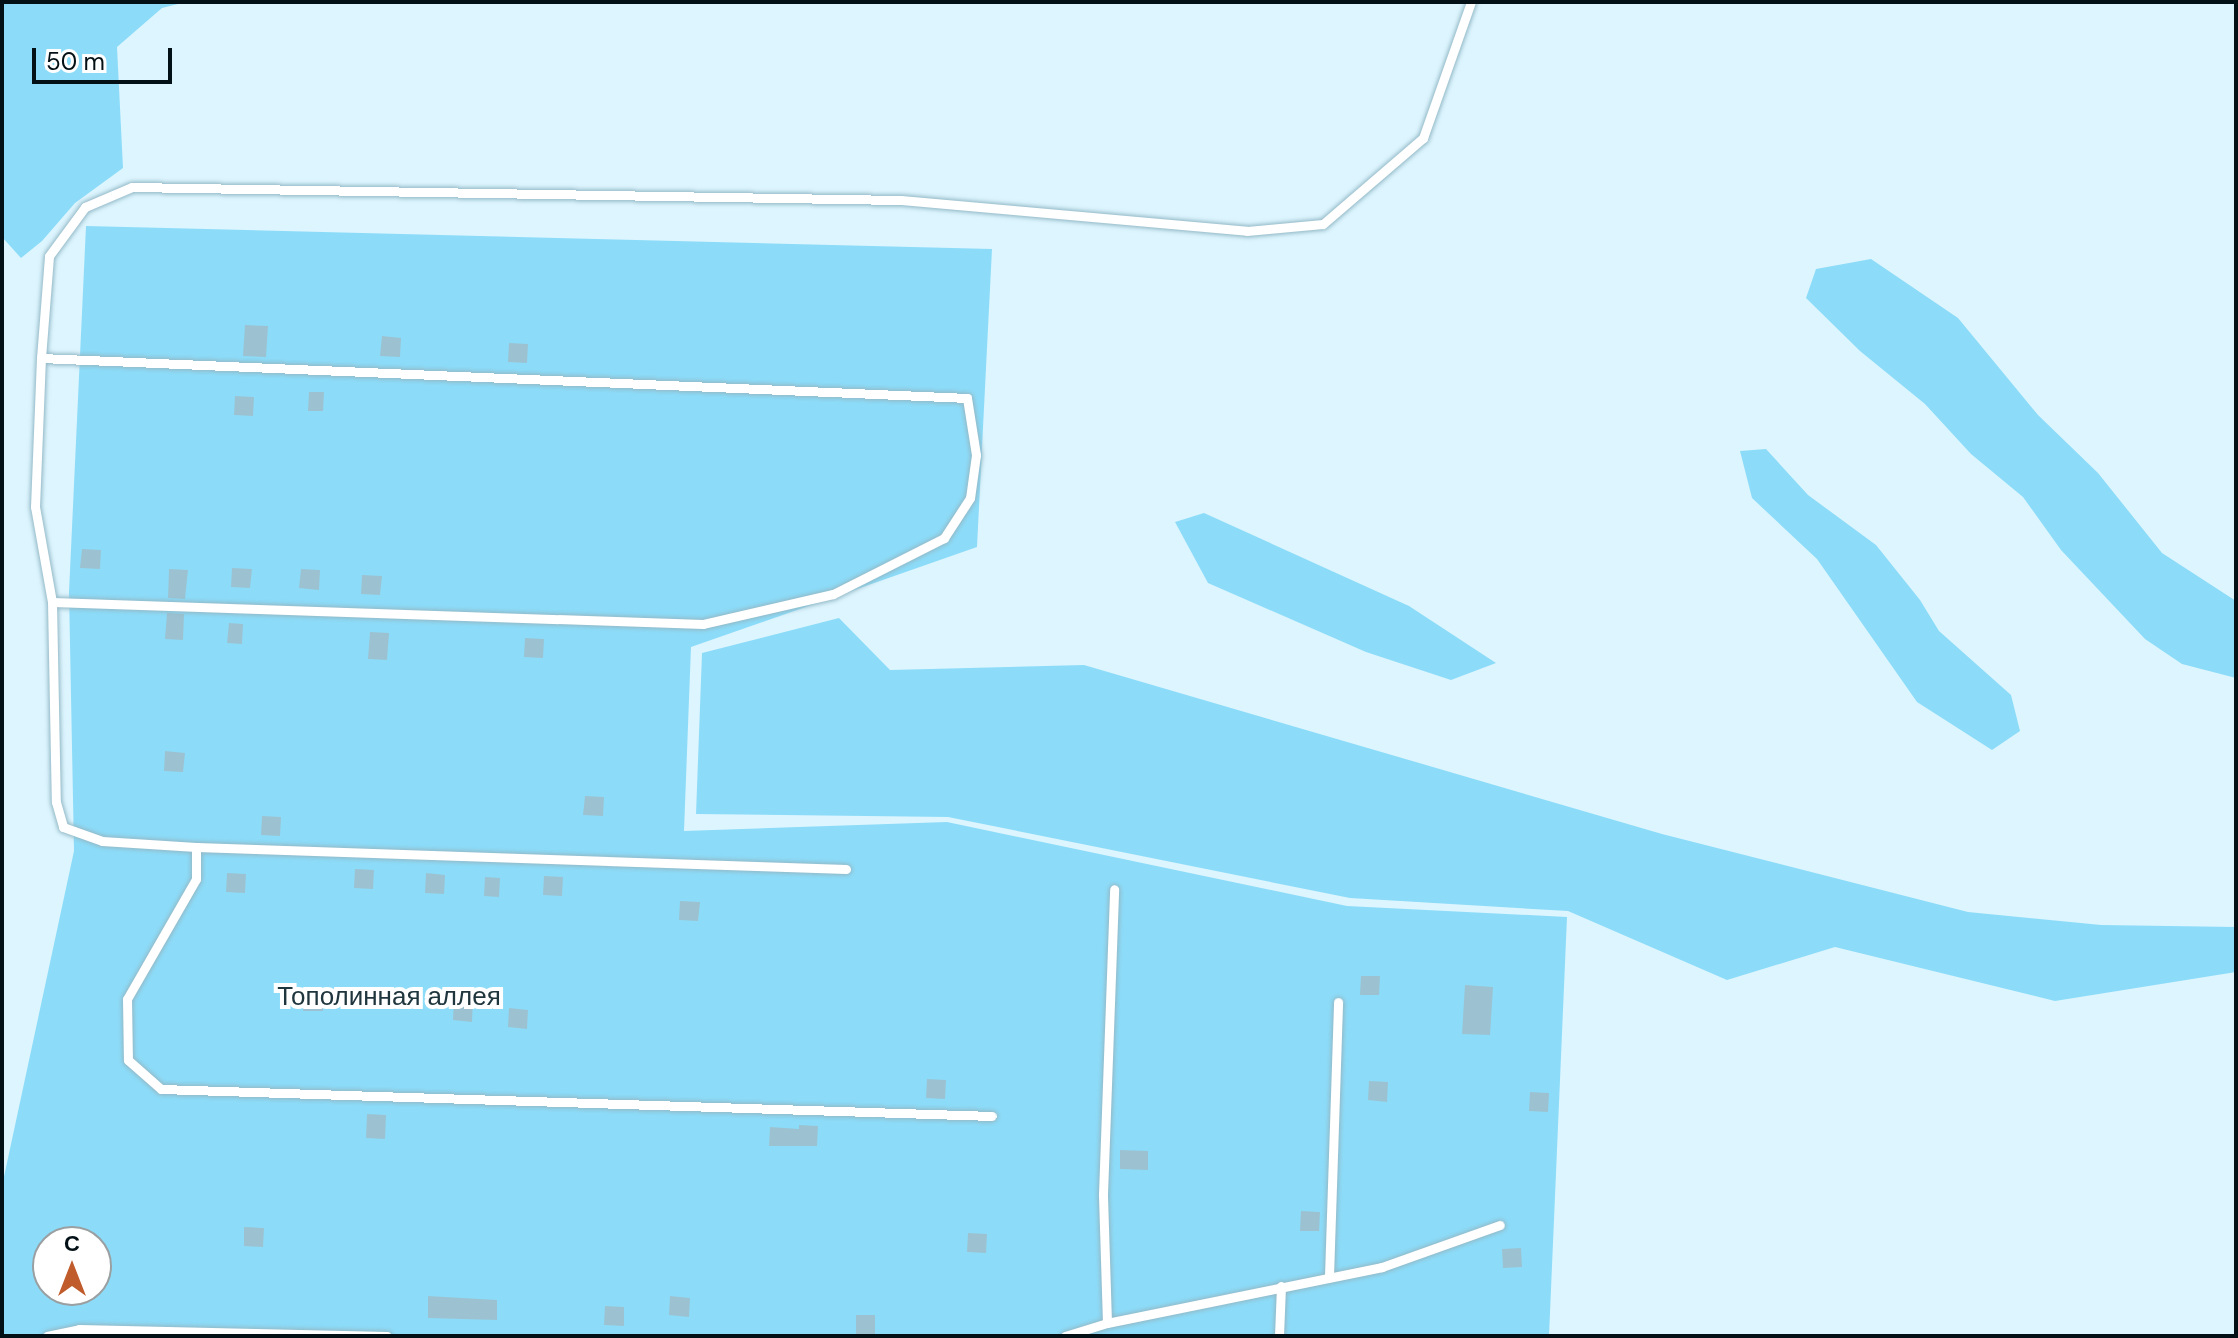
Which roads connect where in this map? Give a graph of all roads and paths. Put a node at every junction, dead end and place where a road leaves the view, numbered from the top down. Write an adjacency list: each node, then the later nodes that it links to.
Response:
1 (1471, 2): 2 (lane)
2 (41, 358): 3 (lane); 3 (lane)
3 (52, 602): 4 (lane)
4 (196, 847): 5 (lane); 8 (lane)
5 (846, 869)
6 (1114, 889): 12 (lane)
7 (1338, 1002): 10 (lane)
8 (992, 1116)
9 (1500, 1225): 10 (lane)
10 (1329, 1276): 11 (lane)
11 (1281, 1286): 12 (lane); 16 (lane)
12 (1107, 1323): 15 (lane)
13 (47, 1336): 14 (lane)
14 (387, 1336)
15 (1065, 1336)
16 (1279, 1336)

